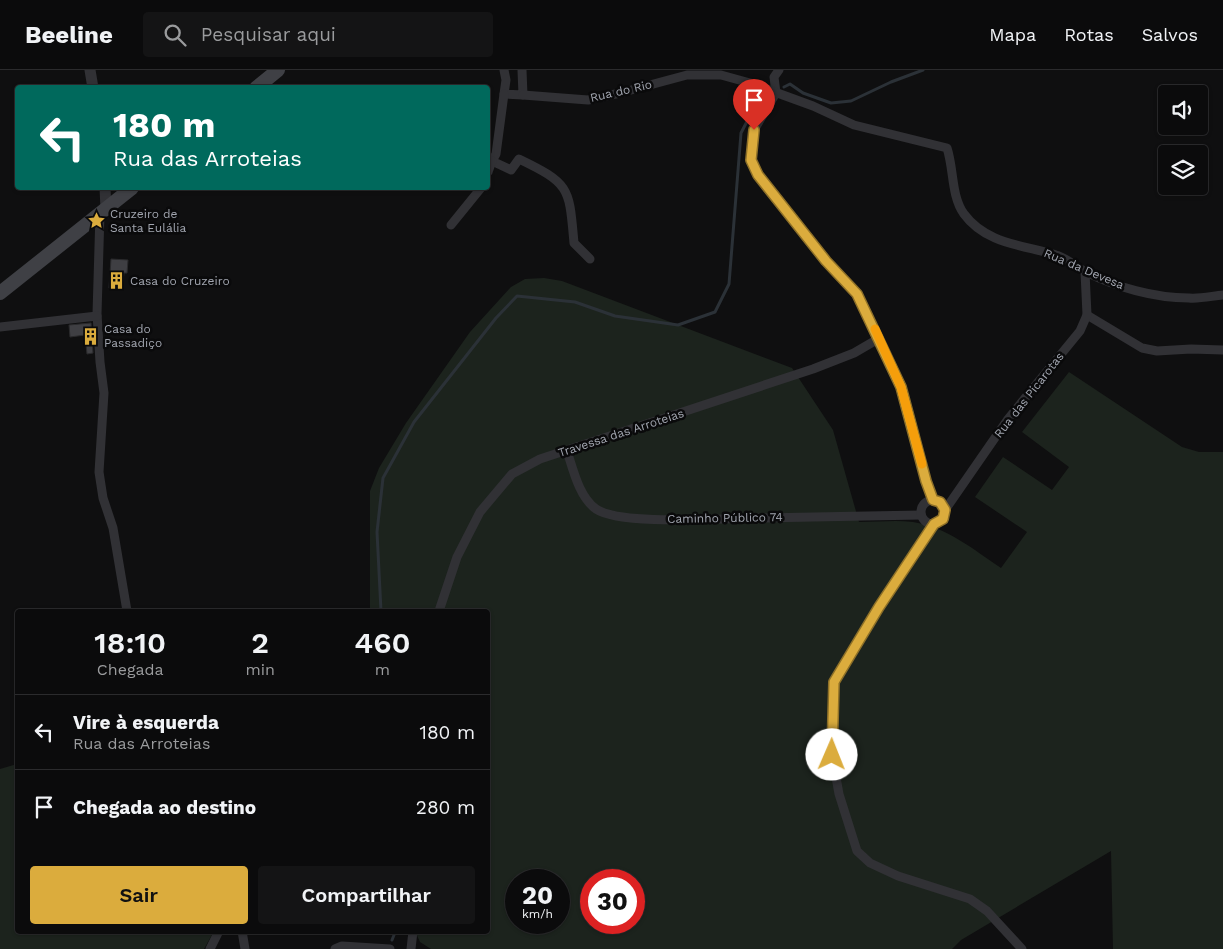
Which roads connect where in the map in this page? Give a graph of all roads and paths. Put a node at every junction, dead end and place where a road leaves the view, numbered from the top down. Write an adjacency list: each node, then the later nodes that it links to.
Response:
1 (90, 70): 6 (street)
2 (278, 70): 7 (main road)
3 (504, 70): 9 (street)
4 (522, 70): 10 (street)
5 (779, 70): 8 (street)
6 (92, 85)
7 (260, 85)
8 (776, 92): 10 (street, Rua do Rio); 21 (street, Rua da Devesa); 27 (street)
9 (504, 94): 10 (street, Rua do Rio); 11 (street)
10 (523, 95)
11 (492, 161): 12 (street); 20 (street)
12 (490, 166)
13 (105, 190): 16 (street)
14 (129, 190): 16 (main road)
15 (479, 190): 18 (street)
16 (103, 211): 17 (main road); 19 (street)
17 (88, 223): 19 (street); 22 (main road)
18 (451, 225)
19 (99, 234): 25 (street)
20 (590, 259)
21 (1085, 272): 23 (street, Rua da Devesa); 24 (street)
22 (0, 293)
23 (1223, 295)
24 (1087, 315): 28 (street); 31 (street, Rua das Picarotas)
25 (97, 316): 26 (street); 34 (street)
26 (0, 327)
27 (878, 339): 29 (street, Travessa das Arroteias); 30 (street)
28 (1223, 350)
29 (567, 452): 32 (street, Caminho Público 74); 35 (street, Travessa das Arroteias)
30 (933, 500): 31 (street); 32 (street)
31 (945, 510): 33 (street)
32 (922, 514): 33 (street)
33 (934, 524): 44 (street)
34 (128, 609)
35 (440, 609)
36 (218, 934): 39 (street)
37 (242, 934): 40 (street)
38 (413, 934): 43 (street)
39 (210, 949)
40 (245, 949)
41 (335, 949): 42 (street)
42 (390, 949)
43 (412, 949)
44 (1022, 949)

